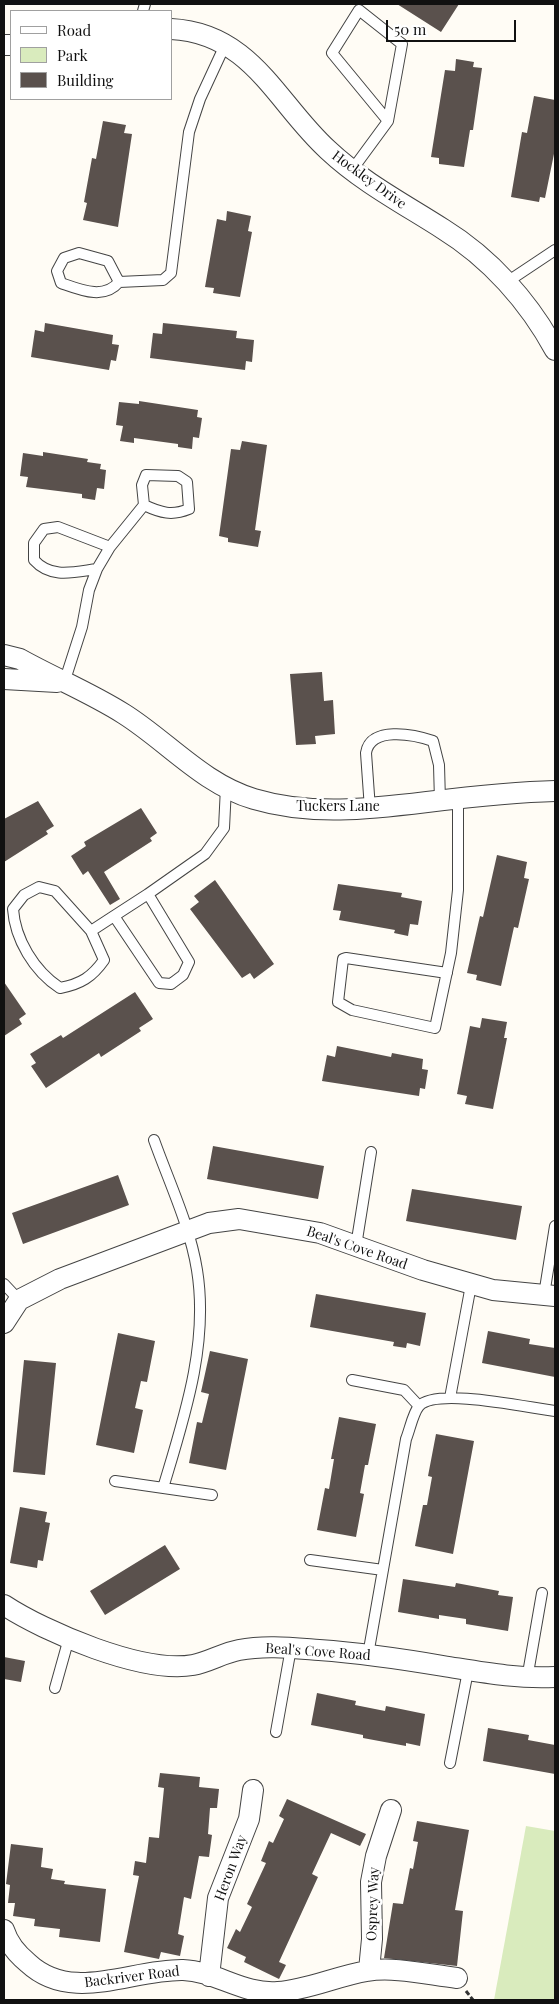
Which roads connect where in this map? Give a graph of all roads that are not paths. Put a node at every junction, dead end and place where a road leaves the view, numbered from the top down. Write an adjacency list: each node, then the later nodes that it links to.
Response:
1 (172, 29): 2 (street, Hockley Drive)
2 (225, 45): 4 (street, Hockley Drive); 6 (lane)
3 (388, 121): 3 (lane); 4 (lane)
4 (352, 170): 7 (street, Hockley Drive)
5 (555, 250): 7 (lane)
6 (118, 282): 6 (lane)
7 (507, 282): 8 (street, Hockley Drive)
8 (555, 350)
9 (144, 505): 9 (lane); 10 (lane)
10 (110, 546): 11 (lane); 11 (lane)
11 (97, 569): 14 (lane)
12 (4, 655): 14 (street, Tuckers Lane)
13 (4, 679): 14 (street, Tuckers Lane)
14 (64, 683): 15 (street, Tuckers Lane)
15 (226, 787): 18 (street, Tuckers Lane); 19 (lane)
16 (555, 787): 17 (street, Tuckers Lane)
17 (449, 799): 18 (street, Tuckers Lane); 18 (lane); 22 (lane)
18 (370, 809)
19 (148, 894): 20 (lane); 20 (lane)
20 (114, 916): 21 (lane)
21 (91, 931): 21 (lane)
22 (446, 973): 22 (lane)
23 (154, 1140): 26 (lane)
24 (371, 1152): 27 (lane)
25 (555, 1226): 30 (lane)
26 (187, 1230): 27 (street, Beal's Cove Road); 31 (street, Beal's Cove Road); 38 (lane)
27 (356, 1246): 29 (street, Beal's Cove Road)
28 (4, 1284): 31 (lane)
29 (471, 1285): 30 (street, Beal's Cove Road); 34 (lane)
30 (550, 1295)
31 (19, 1300): 32 (street, Beal's Cove Road)
32 (4, 1323)
33 (352, 1380): 35 (lane)
34 (450, 1398): 35 (lane); 36 (lane)
35 (419, 1406): 41 (lane)
36 (555, 1411)
37 (116, 1481): 38 (lane)
38 (164, 1488): 39 (lane)
39 (212, 1495)
40 (310, 1560): 41 (lane)
41 (383, 1570): 46 (lane)
42 (542, 1593): 49 (lane)
43 (4, 1605): 44 (street, Beal's Cove Road)
44 (70, 1638): 45 (street, Beal's Cove Road); 50 (lane)
45 (290, 1648): 46 (street, Beal's Cove Road); 51 (lane)
46 (368, 1655): 47 (street, Beal's Cove Road)
47 (468, 1671): 49 (street, Beal's Cove Road); 52 (lane)
48 (555, 1677): 49 (street, Beal's Cove Road)
49 (527, 1678)
50 (56, 1688)
51 (276, 1732)
52 (450, 1763)
53 (253, 1790): 57 (street, Heron Way)
54 (391, 1810): 56 (street, Osprey Way)
55 (4, 1930): 57 (street, Backriver Road)
56 (369, 1970): 57 (street, Backriver Road); 58 (street, Backriver Road)
57 (208, 1976)
58 (457, 1978)

